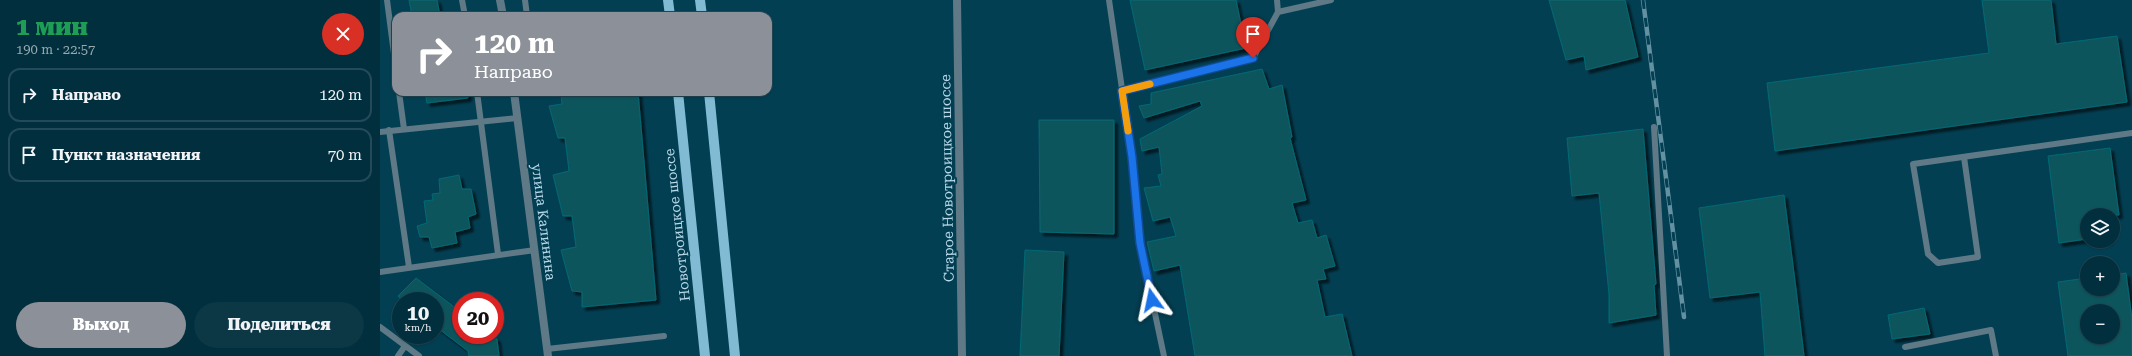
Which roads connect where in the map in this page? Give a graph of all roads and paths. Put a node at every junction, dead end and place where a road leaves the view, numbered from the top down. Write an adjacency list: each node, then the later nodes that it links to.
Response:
1 (387, 0): 17 (lane)
2 (462, 0): 11 (lane)
3 (500, 0): 12 (street)
4 (525, 0): 13 (lane)
5 (668, 0): 14 (main road)
6 (700, 0): 15 (main road)
7 (957, 0): 45 (street, Старое Новотроицкое шоссе)
8 (1109, 0): 18 (lane)
9 (1277, 0): 16 (lane)
10 (1331, 0): 16 (lane)
11 (464, 12)
12 (502, 12)
13 (526, 12)
14 (670, 12)
15 (702, 12)
16 (1278, 12): 18 (lane)
17 (392, 38)
18 (1122, 91): 46 (lane)
19 (400, 96): 27 (lane)
20 (478, 96): 25 (lane)
21 (514, 96): 24 (street, улица Калинина)
22 (678, 96): 43 (main road, Новотроицкое шоссе)
23 (709, 96): 44 (main road)
24 (517, 118): 25 (lane); 32 (street, улица Калинина)
25 (482, 120): 27 (lane); 33 (lane)
26 (1654, 127): 47 (lane)
27 (404, 129): 28 (lane)
28 (389, 130): 29 (lane); 34 (lane)
29 (380, 132)
30 (2132, 133): 31 (lane)
31 (1964, 157): 31 (lane)
32 (535, 250): 33 (lane); 40 (street, улица Калинина)
33 (498, 254): 34 (lane)
34 (409, 267): 35 (lane)
35 (380, 272)
36 (380, 327): 38 (lane)
37 (664, 336): 40 (lane)
38 (406, 346): 41 (lane); 42 (lane)
39 (1905, 347): 48 (lane)
40 (548, 352)
41 (398, 356)
42 (419, 356)
43 (705, 356)
44 (735, 356)
45 (962, 356)
46 (1164, 356)
47 (1667, 356)
48 (1996, 356)

